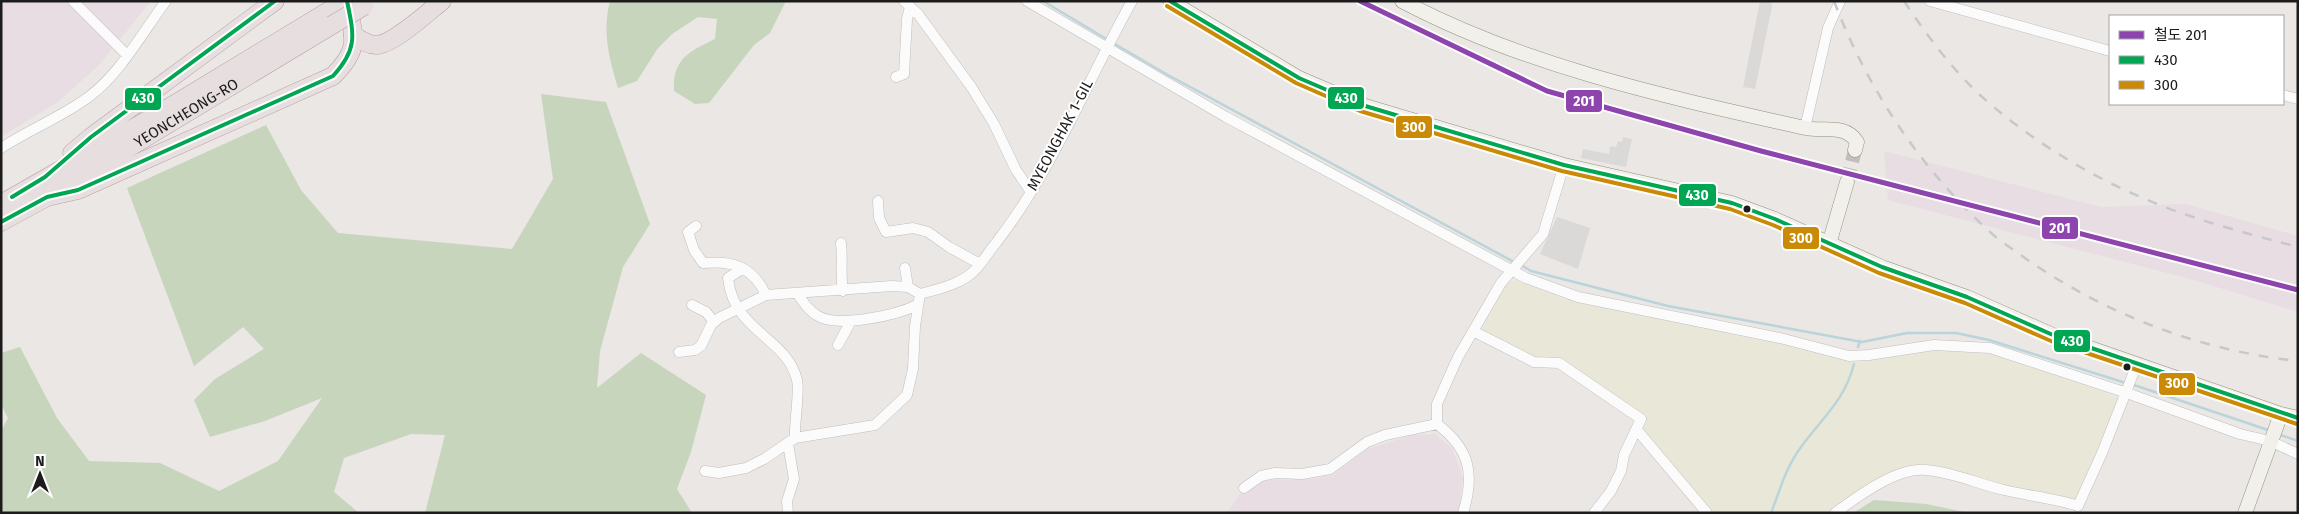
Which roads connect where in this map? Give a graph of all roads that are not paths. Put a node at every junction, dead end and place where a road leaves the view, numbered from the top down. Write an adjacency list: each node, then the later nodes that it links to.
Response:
1 (73, 1): 18 (street)
2 (166, 1): 18 (street)
3 (275, 1): 26 (highway)
4 (346, 1): 14 (highway, YEONCHEONG-RO); 15 (highway)
5 (442, 1): 15 (highway)
6 (1027, 1): 16 (street)
7 (1132, 1): 16 (street, MYEONGHAK 1-GIL)
8 (1170, 1): 25 (main road)
9 (1402, 1): 22 (main road)
10 (1840, 1): 22 (street)
11 (1930, 1): 17 (street)
12 (368, 3): 14 (highway, YEONCHEONG-RO, bridge)
13 (907, 4): 19 (street); 28 (street)
14 (331, 18): 26 (highway, YEONCHEONG-RO); 29 (highway, YEONCHEONG-RO)
15 (353, 35): 29 (highway)
16 (1106, 46): 28 (street, MYEONGHAK 1-GIL); 38 (street)
17 (2109, 51)
18 (127, 55): 23 (street)
19 (896, 77)
20 (2284, 95): 21 (street)
21 (2298, 99)
22 (1805, 128): 24 (main road)
23 (1, 148)
24 (1856, 150)
25 (1564, 165): 35 (main road); 38 (street)
26 (45, 177): 31 (highway, YEONCHEONG-RO)
27 (1847, 182): 35 (main road)
28 (1031, 192): 36 (street, MYEONGHAK 1-GIL)
29 (48, 197): 32 (highway, YEONCHEONG-RO)
30 (878, 201): 36 (street)
31 (1, 204)
32 (1, 222)
33 (696, 226): 39 (street)
34 (841, 243): 41 (street)
35 (1829, 244): 53 (main road)
36 (980, 264): 43 (street, MYEONGHAK 1-GIL)
37 (905, 268): 40 (street)
38 (1514, 268): 50 (street); 54 (street)
39 (742, 269): 44 (street); 47 (street)
40 (908, 287): 41 (street); 43 (street)
41 (843, 291): 42 (street)
42 (797, 293): 44 (street); 48 (street)
43 (920, 294): 46 (street)
44 (766, 295): 47 (street)
45 (692, 305): 49 (street)
46 (917, 305): 48 (street); 59 (street)
47 (736, 309): 49 (street); 59 (street)
48 (851, 321): 51 (street)
49 (714, 322): 52 (street)
50 (1473, 331): 57 (street); 58 (street)
51 (838, 345)
52 (680, 352)
53 (2137, 364): 54 (street); 55 (main road)
54 (2127, 392): 60 (street); 64 (street)
55 (2279, 417): 56 (main road); 60 (main road)
56 (2298, 418)
57 (1437, 424): 63 (street); 66 (street)
58 (1637, 430): 67 (street); 68 (street)
59 (792, 441): 62 (street); 65 (street)
60 (2270, 441): 61 (street); 71 (main road)
61 (2298, 454)
62 (705, 471)
63 (1244, 488)
64 (2078, 506): 69 (street); 70 (street)
65 (788, 513)
66 (1463, 513)
67 (1594, 513)
68 (1707, 513)
69 (1835, 513)
70 (2068, 513)
71 (2245, 513)

